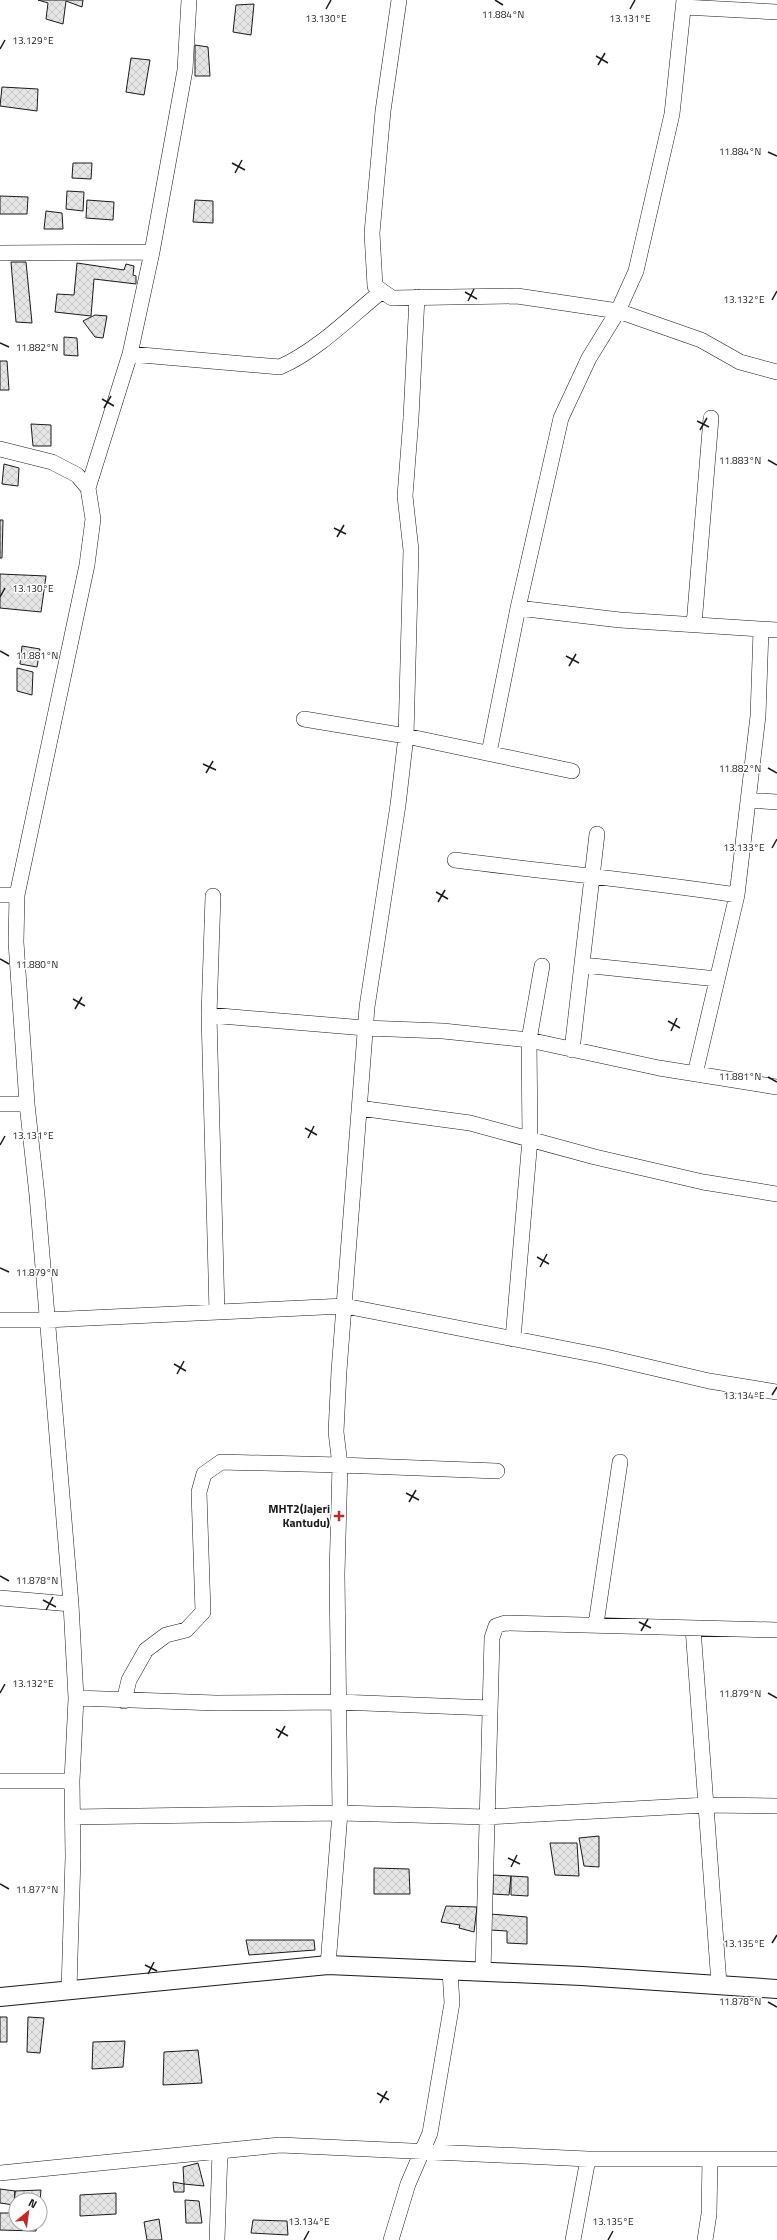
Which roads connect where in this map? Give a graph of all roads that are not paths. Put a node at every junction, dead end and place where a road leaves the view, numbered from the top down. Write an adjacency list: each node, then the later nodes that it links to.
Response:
1 (188, 0): 5 (street)
2 (399, 0): 7 (street)
3 (683, 4): 4 (street); 9 (street)
4 (777, 12)
5 (152, 252): 6 (street); 10 (street)
6 (0, 253)
7 (382, 291): 8 (street); 10 (street)
8 (416, 297): 9 (street); 20 (street)
9 (618, 311): 11 (street); 15 (street)
10 (130, 354): 14 (street)
11 (777, 372)
12 (711, 418): 16 (street)
13 (0, 450): 14 (street)
14 (88, 488): 29 (street)
15 (518, 608): 16 (street); 21 (street)
16 (694, 625): 17 (street)
17 (761, 630): 18 (street); 23 (street)
18 (777, 630)
19 (304, 719): 20 (street)
20 (406, 736): 21 (street); 36 (street)
21 (488, 753): 22 (street)
22 (572, 771)
23 (748, 800): 24 (street); 30 (street)
24 (777, 802)
25 (597, 834): 27 (street)
26 (455, 860): 27 (street)
27 (593, 877): 30 (street); 32 (street)
28 (0, 895): 29 (street)
29 (17, 895): 42 (street)
30 (737, 895): 34 (street)
31 (213, 896): 35 (street)
32 (583, 965): 34 (street); 38 (street)
33 (542, 966): 37 (street)
34 (717, 979): 39 (street)
35 (209, 1015): 36 (street); 47 (street)
36 (365, 1028): 37 (street); 43 (street)
37 (529, 1040): 38 (street); 44 (street)
38 (572, 1050): 39 (street)
39 (696, 1074): 40 (street)
40 (777, 1087)
41 (0, 1104): 42 (street)
42 (27, 1104): 49 (street)
43 (359, 1108): 44 (street); 46 (street)
44 (530, 1139): 45 (street); 50 (street)
45 (777, 1194)
46 (345, 1306): 47 (street); 50 (street); 53 (street)
47 (216, 1312): 49 (street)
48 (0, 1320): 49 (street)
49 (46, 1320): 56 (street)
50 (513, 1339): 51 (street)
51 (777, 1392)
52 (620, 1462): 57 (street)
53 (340, 1465): 54 (street); 61 (street); 62 (street)
54 (496, 1471)
55 (0, 1598): 56 (street)
56 (70, 1604): 60 (street)
57 (596, 1624): 58 (street); 63 (street)
58 (693, 1628): 59 (street); 66 (street)
59 (777, 1630)
60 (76, 1698): 61 (street); 65 (street)
61 (124, 1701): 62 (street)
62 (339, 1702): 63 (street); 68 (street)
63 (490, 1708): 70 (street)
64 (0, 1781): 65 (street)
65 (72, 1781): 69 (street)
66 (706, 1805): 67 (street); 70 (street); 74 (street)
67 (777, 1806)
68 (340, 1813): 69 (street); 70 (street); 71 (street)
69 (72, 1816): 76 (street)
70 (486, 1817): 73 (street)
71 (328, 1965): 72 (street); 76 (street)
72 (450, 1971): 73 (street); 78 (street)
73 (483, 1972): 74 (street)
74 (719, 1984): 75 (street)
75 (777, 1989)
76 (69, 1990): 77 (street)
77 (0, 1997)
78 (423, 2150): 79 (street); 80 (street); 85 (street)
79 (220, 2151): 83 (street); 84 (street)
80 (588, 2159): 81 (street); 86 (street)
81 (710, 2159): 82 (street); 87 (street)
82 (777, 2159)
83 (0, 2174)
84 (217, 2240)
85 (391, 2240)
86 (573, 2240)
87 (705, 2240)

